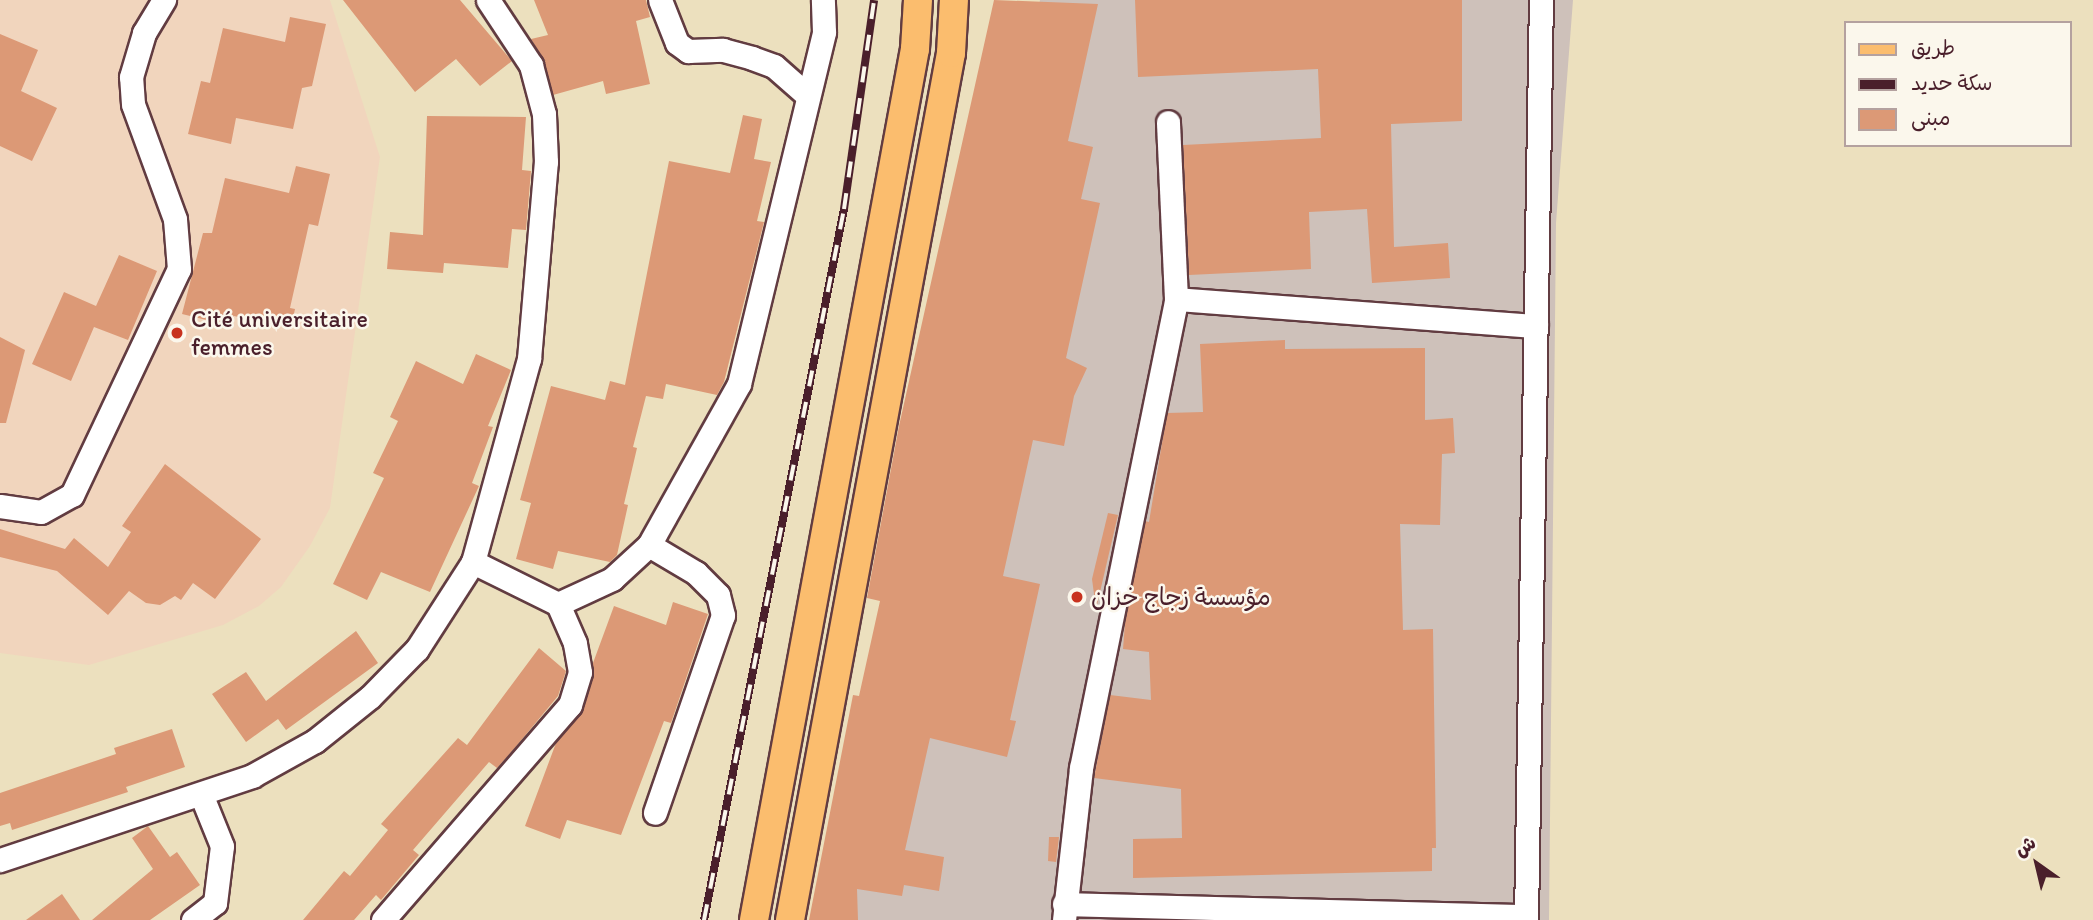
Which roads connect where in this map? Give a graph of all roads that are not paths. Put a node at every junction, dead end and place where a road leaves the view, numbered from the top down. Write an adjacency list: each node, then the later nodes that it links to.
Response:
1 (164, 0): 12 (street)
2 (488, 0): 14 (street)
3 (660, 0): 8 (street)
4 (823, 0): 8 (street)
5 (918, 0): 23 (main road)
6 (954, 0): 24 (main road)
7 (1541, 0): 11 (street)
8 (807, 95): 13 (street)
9 (1168, 122): 10 (street)
10 (1176, 299): 11 (street); 19 (street)
11 (1536, 326): 20 (street)
12 (0, 506)
13 (649, 545): 15 (street); 17 (street)
14 (473, 562): 15 (street); 16 (street)
15 (558, 604): 22 (street)
16 (201, 794): 18 (street); 21 (street)
17 (655, 813)
18 (0, 860)
19 (1064, 912): 20 (street)
20 (1526, 918)
21 (193, 920)
22 (383, 920)
23 (754, 920)
24 (790, 920)

